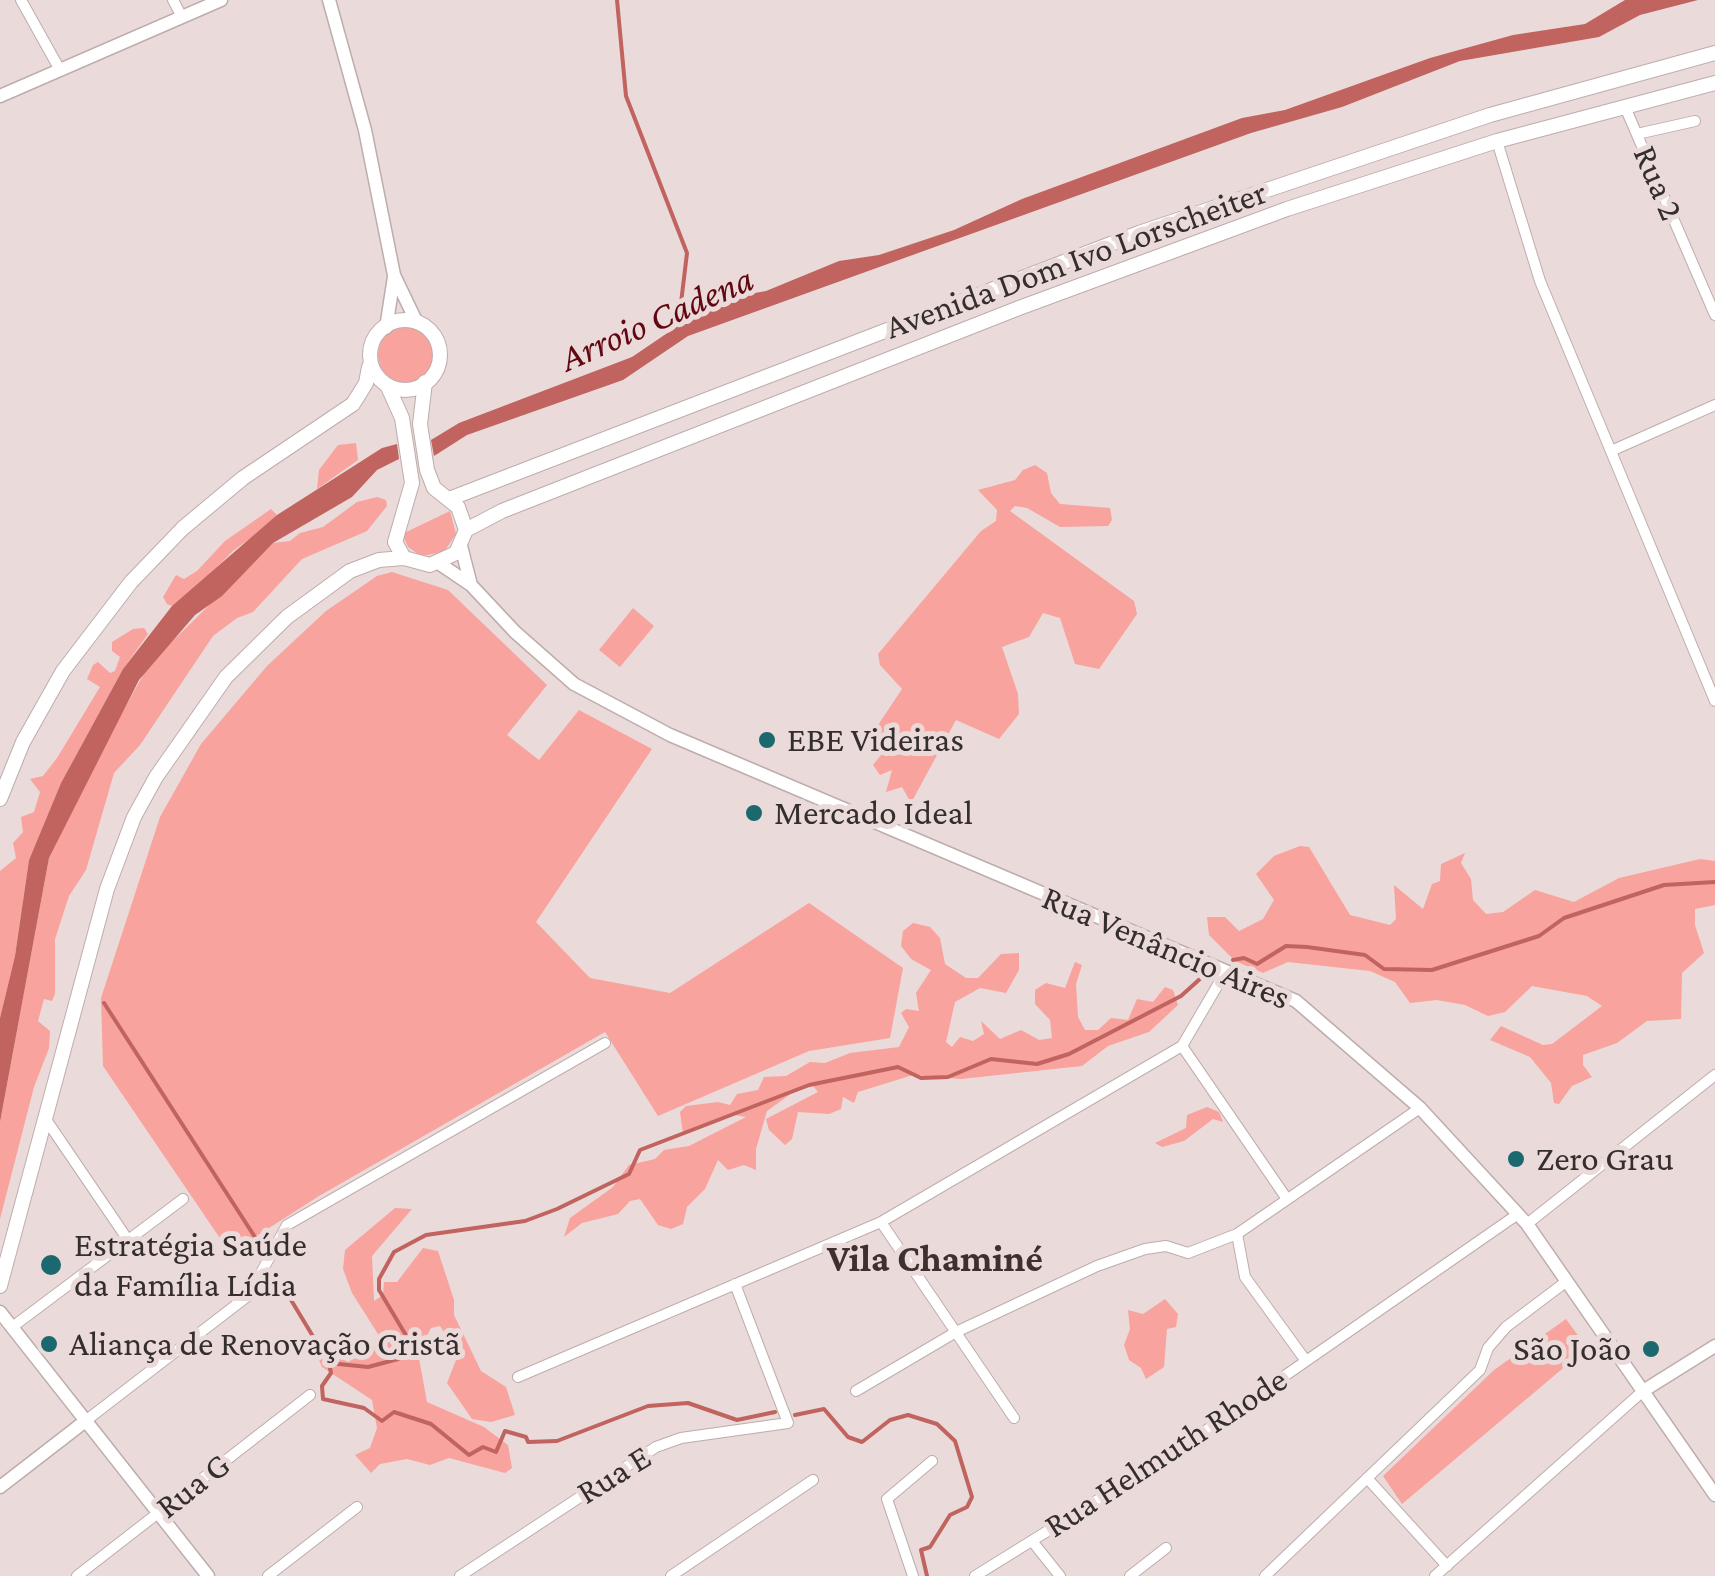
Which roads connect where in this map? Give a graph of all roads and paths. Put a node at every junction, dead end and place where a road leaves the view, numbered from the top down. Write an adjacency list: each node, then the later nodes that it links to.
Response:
1 (22, 0): 7 (street)
2 (172, 0): 5 (street)
3 (221, 0): 5 (street)
4 (329, 0): 14 (street)
5 (182, 17): 7 (street)
6 (1715, 53): 23 (main road, Avenida Dom Ivo Lorscheiter)
7 (60, 70): 9 (street)
8 (1715, 82): 10 (main road, Avenida Dom Ivo Lorscheiter)
9 (0, 96)
10 (1625, 107): 12 (street, Rua 2); 13 (main road, Avenida Dom Ivo Lorscheiter)
11 (1695, 121): 12 (street)
12 (1637, 134): 15 (street, Rua 2)
13 (1497, 141): 22 (street); 25 (main road, Avenida Dom Ivo Lorscheiter)
14 (394, 275): 16 (street); 17 (street)
15 (1715, 315)
16 (417, 322): 17 (main road); 19 (main road)
17 (386, 328): 18 (main road)
18 (369, 368): 20 (main road); 31 (main road)
19 (425, 382): 20 (main road); 23 (main road)
20 (388, 387): 24 (main road)
21 (1715, 405): 22 (street)
22 (1611, 452): 30 (street)
23 (444, 496): 24 (main road); 25 (main road)
24 (406, 505): 27 (main road)
25 (466, 530): 26 (main road)
26 (461, 546): 28 (main road); 29 (street)
27 (404, 558): 28 (main road); 37 (main road)
28 (440, 564): 29 (street, Rua Venâncio Aires)
29 (471, 585): 32 (street, Rua Venâncio Aires)
30 (1715, 700)
31 (0, 799)
32 (1226, 971): 34 (street); 36 (street, Rua Venâncio Aires)
33 (604, 1043): 57 (street)
34 (1182, 1046): 39 (street); 41 (street)
35 (1715, 1076): 40 (street, Rua Helmuth Rhode)
36 (1420, 1108): 39 (street); 40 (street, Rua Venâncio Aires)
37 (46, 1121): 43 (street); 46 (main road)
38 (183, 1199): 43 (street)
39 (1288, 1199): 42 (street)
40 (1523, 1219): 44 (street, Rua Venâncio Aires); 51 (street, Rua Helmuth Rhode)
41 (881, 1222): 45 (street); 49 (street)
42 (1237, 1234): 49 (street); 51 (street)
43 (128, 1240): 48 (street)
44 (1567, 1281): 54 (street, Rua Venâncio Aires); 59 (street)
45 (735, 1284): 52 (street); 71 (street, Rua E)
46 (0, 1286)
47 (0, 1312): 48 (street)
48 (14, 1325): 57 (street)
49 (956, 1332): 53 (street); 56 (street)
50 (1715, 1346): 54 (street)
51 (1306, 1362): 65 (street, Rua Helmuth Rhode)
52 (518, 1377)
53 (856, 1390)
54 (1644, 1392): 62 (street, Rua Venâncio Aires); 67 (street)
55 (310, 1396): 64 (street, Rua G)
56 (1014, 1418)
57 (88, 1420): 61 (street); 64 (street)
58 (932, 1461): 73 (street)
59 (1367, 1478): 67 (street); 77 (street)
60 (813, 1480): 72 (street)
61 (0, 1488)
62 (1715, 1495)
63 (357, 1506): 70 (street)
64 (158, 1513): 68 (street, Rua G); 69 (street)
65 (1032, 1541): 74 (street, Rua Helmuth Rhode); 75 (street)
66 (1166, 1548): 76 (street)
67 (1448, 1566): 78 (street)
68 (76, 1576)
69 (208, 1576)
70 (268, 1576)
71 (460, 1576)
72 (671, 1576)
73 (914, 1576)
74 (975, 1576)
75 (1060, 1576)
76 (1130, 1576)
77 (1266, 1576)
78 (1435, 1576)

